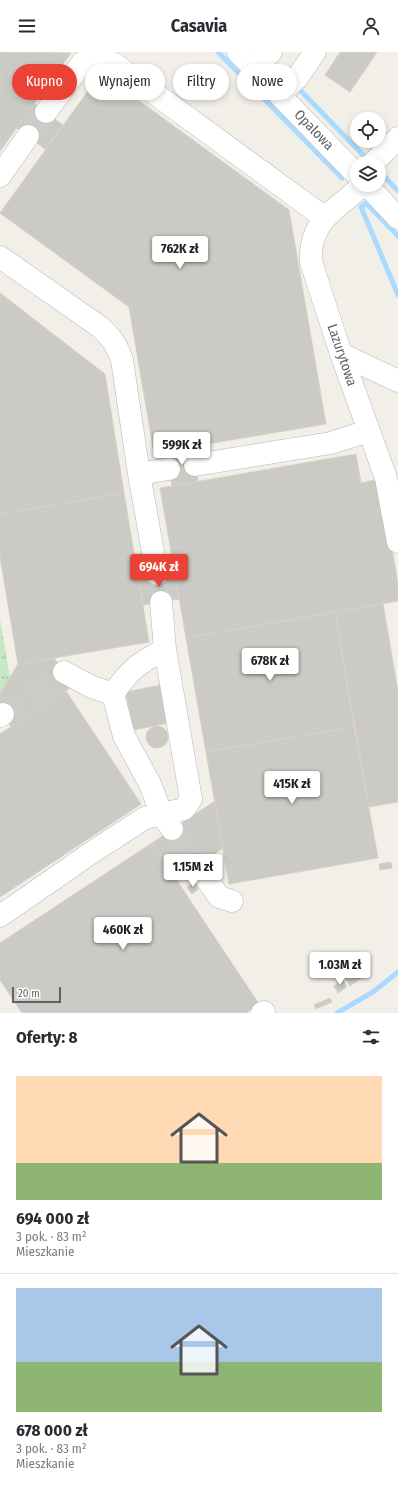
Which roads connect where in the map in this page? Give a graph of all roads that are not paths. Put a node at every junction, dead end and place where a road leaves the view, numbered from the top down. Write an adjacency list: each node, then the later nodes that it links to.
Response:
1 (238, 52): 4 (street, Opalowa)
2 (271, 52): 5 (street)
3 (315, 52): 6 (street)
4 (250, 64)
5 (258, 64)
6 (297, 78)
7 (285, 100): 12 (street, Opalowa)
8 (46, 112): 16 (street)
9 (28, 136): 13 (street)
10 (398, 138): 11 (street)
11 (380, 156)
12 (350, 168)
13 (0, 176)
14 (355, 192): 16 (street, Lazurytowa)
15 (374, 192): 17 (street)
16 (325, 218): 19 (street, Lazurytowa)
17 (398, 218)
18 (0, 257): 24 (street)
19 (341, 354): 20 (street); 21 (street, Lazurytowa)
20 (398, 381)
21 (368, 431): 22 (street); 25 (street, Lazurytowa)
22 (196, 465)
23 (169, 469): 24 (street)
24 (139, 474): 26 (street)
25 (398, 542)
26 (157, 574)
27 (161, 602): 28 (street)
28 (165, 649): 30 (street); 31 (street)
29 (64, 672): 30 (street)
30 (113, 694): 31 (street)
31 (167, 822): 34 (street)
32 (197, 865): 33 (street)
33 (232, 901)
34 (0, 916)

